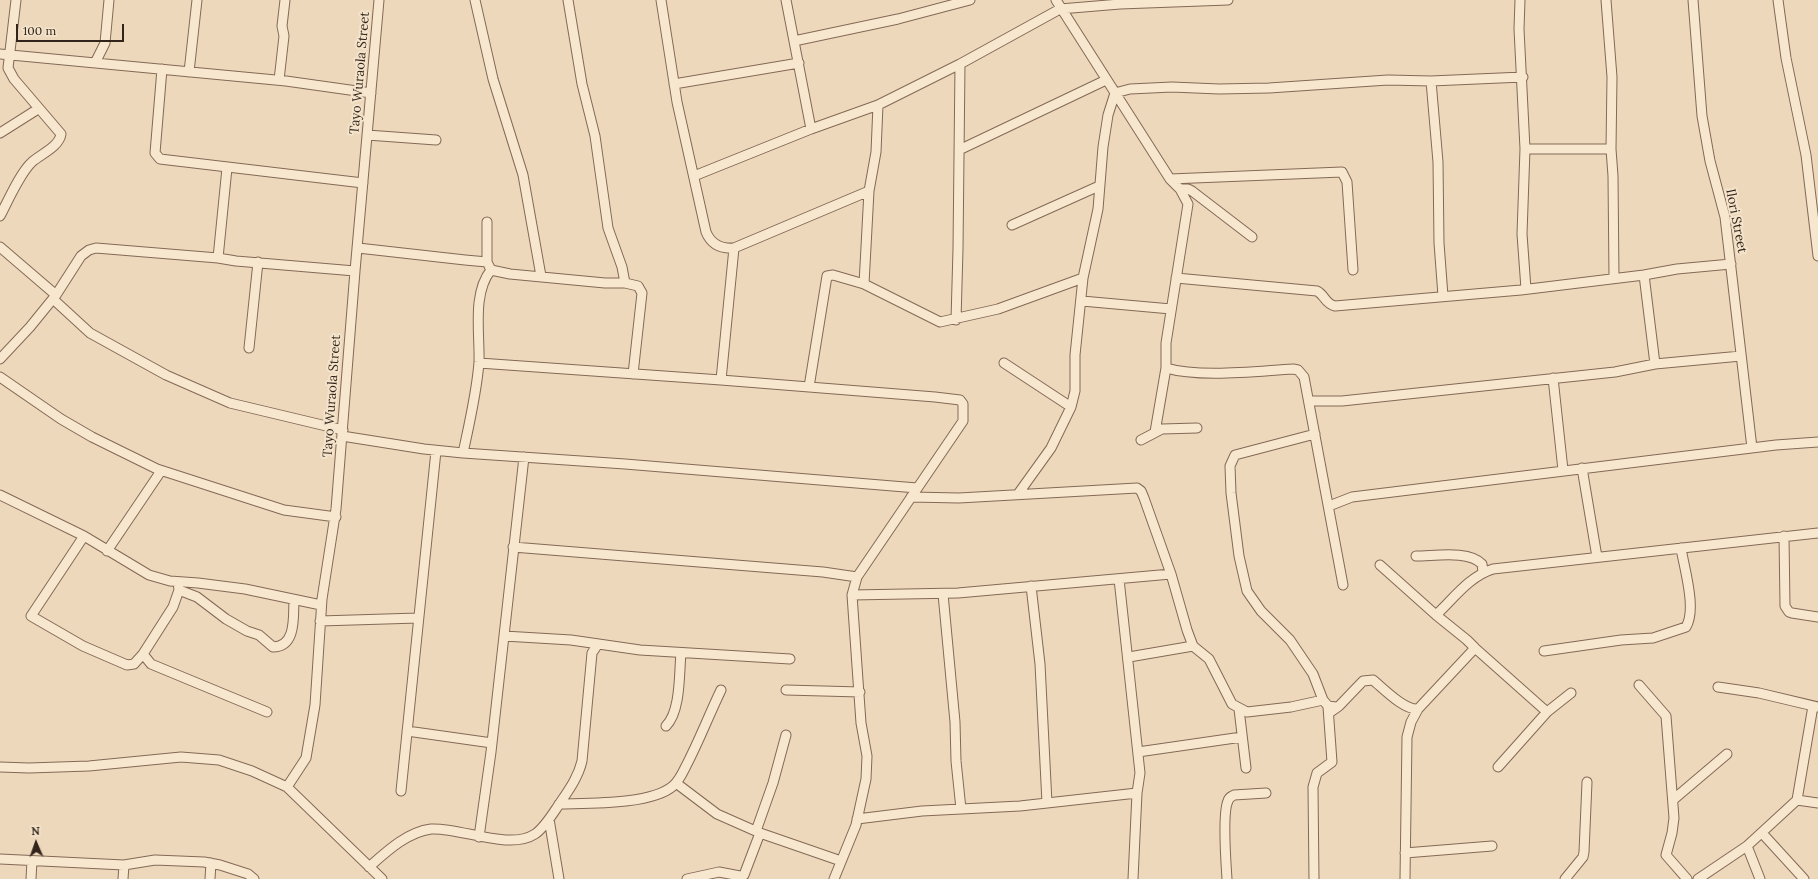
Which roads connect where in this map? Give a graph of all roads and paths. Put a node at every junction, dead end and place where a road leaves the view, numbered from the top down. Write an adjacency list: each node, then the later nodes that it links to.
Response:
1 (16, 0): 18 (street)
2 (109, 0): 19 (street)
3 (197, 0): 23 (street)
4 (285, 0): 25 (street)
5 (380, 0): 29 (street, Tayo Wuraola Street)
6 (475, 0): 62 (street)
7 (568, 0): 66 (street)
8 (786, 0): 17 (street)
9 (970, 0): 17 (street)
10 (1228, 0): 16 (street)
11 (1520, 0): 24 (street)
12 (1606, 0): 39 (street)
13 (1693, 0): 57 (street, Ilori Street)
14 (1778, 0): 54 (street)
15 (663, 1): 28 (street)
16 (1058, 4): 21 (street); 26 (street)
17 (794, 41): 20 (street)
18 (4, 54): 19 (street); 32 (street)
19 (95, 63): 22 (street)
20 (799, 63): 28 (street); 33 (street)
21 (960, 64): 31 (street); 38 (street)
22 (162, 69): 23 (street); 40 (street)
23 (189, 72): 25 (street)
24 (1522, 78): 27 (street); 37 (street)
25 (279, 80): 29 (street)
26 (1106, 80): 30 (street); 38 (street)
27 (1431, 81): 30 (street); 69 (street)
28 (674, 84): 41 (street)
29 (371, 93): 35 (street, Tayo Wuraola Street)
30 (1114, 93): 42 (street); 44 (street)
31 (878, 105): 33 (street); 46 (street)
32 (38, 108): 34 (street); 47 (street)
33 (811, 129): 41 (street)
34 (0, 133)
35 (368, 135): 36 (street); 43 (street, Tayo Wuraola Street)
36 (436, 140)
37 (1525, 149): 39 (street); 68 (street)
38 (959, 150): 73 (street)
39 (1611, 150): 65 (street)
40 (227, 168): 43 (street); 55 (street)
41 (694, 176): 53 (street)
42 (1170, 179): 45 (street); 59 (street)
43 (363, 183): 52 (street, Tayo Wuraola Street)
44 (1099, 186): 49 (street); 63 (street)
45 (1180, 189): 50 (street); 64 (street)
46 (869, 191): 53 (street); 67 (street)
47 (0, 216)
48 (487, 222): 58 (street)
49 (1012, 225)
50 (1252, 237)
51 (0, 246): 70 (street)
52 (358, 248): 58 (street); 60 (street, Tayo Wuraola Street)
53 (734, 248): 84 (street)
54 (1818, 256)
55 (218, 258): 56 (street); 70 (street)
56 (258, 262): 60 (street); 74 (street)
57 (1731, 264): 61 (street); 75 (street, Ilori Street)
58 (489, 266): 62 (street); 77 (street)
59 (1353, 270)
60 (355, 271): 90 (street, Tayo Wuraola Street)
61 (1644, 275): 65 (street); 79 (street)
62 (541, 276): 66 (street)
63 (1083, 278): 71 (street); 73 (street)
64 (1176, 278): 69 (street); 72 (street)
65 (1614, 278): 68 (street)
66 (625, 283): 81 (street)
67 (864, 284): 73 (street); 85 (street)
68 (1526, 289): 69 (street)
69 (1443, 296)
70 (54, 297): 76 (street); 90 (street)
71 (1082, 301): 72 (street); 87 (street)
72 (1171, 309): 80 (street)
73 (956, 320)
74 (249, 348)
75 (1741, 356): 79 (street); 94 (street, Ilori Street)
76 (0, 359)
77 (479, 363): 81 (street); 96 (street)
78 (1004, 363): 87 (street)
79 (1655, 364): 83 (street)
80 (1166, 368): 86 (street); 89 (street)
81 (633, 374): 84 (street)
82 (0, 377): 100 (street)
83 (1553, 378): 86 (street); 99 (street)
84 (721, 380): 85 (street)
85 (809, 387): 101 (street)
86 (1308, 401): 91 (street)
87 (1071, 407): 102 (street)
88 (1198, 428): 89 (street)
89 (1155, 432): 92 (street)
90 (343, 433): 95 (street); 106 (street, Tayo Wuraola Street)
91 (1315, 434): 105 (street); 148 (street)
92 (1141, 440)
93 (1818, 442): 94 (street)
94 (1752, 448): 98 (street)
95 (436, 450): 96 (street); 129 (street)
96 (463, 453): 97 (street)
97 (524, 456): 101 (street); 110 (street)
98 (1582, 468): 99 (street); 114 (street)
99 (1563, 470): 105 (street)
100 (161, 471): 106 (street); 112 (street)
101 (917, 488): 104 (street)
102 (1018, 494): 104 (street); 117 (street)
103 (0, 495): 108 (street)
104 (911, 497): 118 (street)
105 (1329, 506): 120 (street)
106 (336, 517): 126 (street, Tayo Wuraola Street)
107 (1818, 533): 109 (street)
108 (84, 536): 112 (street); 139 (street)
109 (1784, 536): 111 (street); 128 (street)
110 (513, 547): 118 (street); 131 (street)
111 (1681, 548): 114 (street); 136 (street)
112 (107, 551): 121 (street)
113 (1416, 556): 116 (street)
114 (1597, 557): 116 (street)
115 (1380, 565): 127 (street)
116 (1483, 572): 127 (street)
117 (1171, 574): 119 (street); 134 (street)
118 (857, 577): 124 (street)
119 (1119, 579): 122 (street); 140 (street)
120 (1343, 585)
121 (178, 586): 125 (street); 125 (street); 139 (street)
122 (1031, 586): 123 (street); 172 (street)
123 (943, 594): 124 (street); 175 (street)
124 (852, 595): 146 (street)
125 (294, 600): 126 (street)
126 (321, 605): 130 (street, Tayo Wuraola Street)
127 (1436, 615): 135 (street)
128 (1818, 617)
129 (418, 618): 130 (street); 155 (street)
130 (320, 621): 166 (street, Tayo Wuraola Street)
131 (504, 636): 132 (street); 158 (street)
132 (586, 642): 133 (street); 137 (street)
133 (598, 644): 137 (street); 138 (street)
134 (1193, 646): 140 (street); 150 (street)
135 (1475, 648): 151 (street); 153 (street)
136 (1544, 651)
137 (592, 653): 174 (street)
138 (681, 653): 141 (street); 154 (street)
139 (143, 654): 152 (street)
140 (1129, 657): 159 (street)
141 (790, 659)
142 (1639, 685): 170 (street)
143 (1718, 686): 149 (street)
144 (721, 690): 165 (street)
145 (786, 690): 146 (street)
146 (860, 692): 177 (street)
147 (1571, 692): 153 (street)
148 (1329, 706): 150 (street); 151 (street); 200 (street)
149 (1816, 707): 171 (street)
150 (1239, 709): 157 (street)
151 (1418, 709): 183 (street)
152 (267, 712)
153 (1547, 712): 162 (street)
154 (666, 726)
155 (406, 731): 158 (street); 167 (street)
156 (786, 735): 178 (street)
157 (1242, 737): 159 (street); 163 (street)
158 (492, 743): 180 (street)
159 (1138, 752): 168 (street)
160 (1727, 754): 170 (street)
161 (0, 767): 166 (street)
162 (1498, 767)
163 (1246, 768)
164 (1587, 782): 202 (street)
165 (676, 783): 174 (street); 178 (street)
166 (287, 787): 189 (street)
167 (401, 791)
168 (1137, 793): 172 (street); 198 (street)
169 (1266, 793): 199 (street)
170 (1674, 799): 203 (street)
171 (1797, 800): 173 (street); 179 (street)
172 (1047, 803): 175 (street)
173 (1818, 803)
174 (559, 804): 176 (street)
175 (961, 809): 177 (street)
176 (549, 819): 180 (street); 195 (street)
177 (857, 819): 186 (street)
178 (758, 832): 186 (street); 196 (street)
179 (1762, 833): 182 (street); 206 (street)
180 (480, 837): 189 (street)
181 (1492, 846): 183 (street)
182 (1747, 846): 204 (street); 205 (street)
183 (1405, 853): 201 (street)
184 (0, 859): 185 (street)
185 (32, 861): 188 (street); 190 (street)
186 (841, 861): 197 (street)
187 (211, 863): 188 (street); 192 (street); 193 (street)
188 (124, 864): 191 (street)
189 (369, 867): 194 (street)
190 (31, 879)
191 (123, 879)
192 (210, 879)
193 (254, 879)
194 (382, 879)
195 (559, 879)
196 (687, 879)
197 (834, 879)
198 (1132, 879)
199 (1227, 879)
200 (1314, 879)
201 (1405, 879)
202 (1565, 879)
203 (1687, 879)
204 (1698, 879)
205 (1760, 879)
206 (1804, 879)

